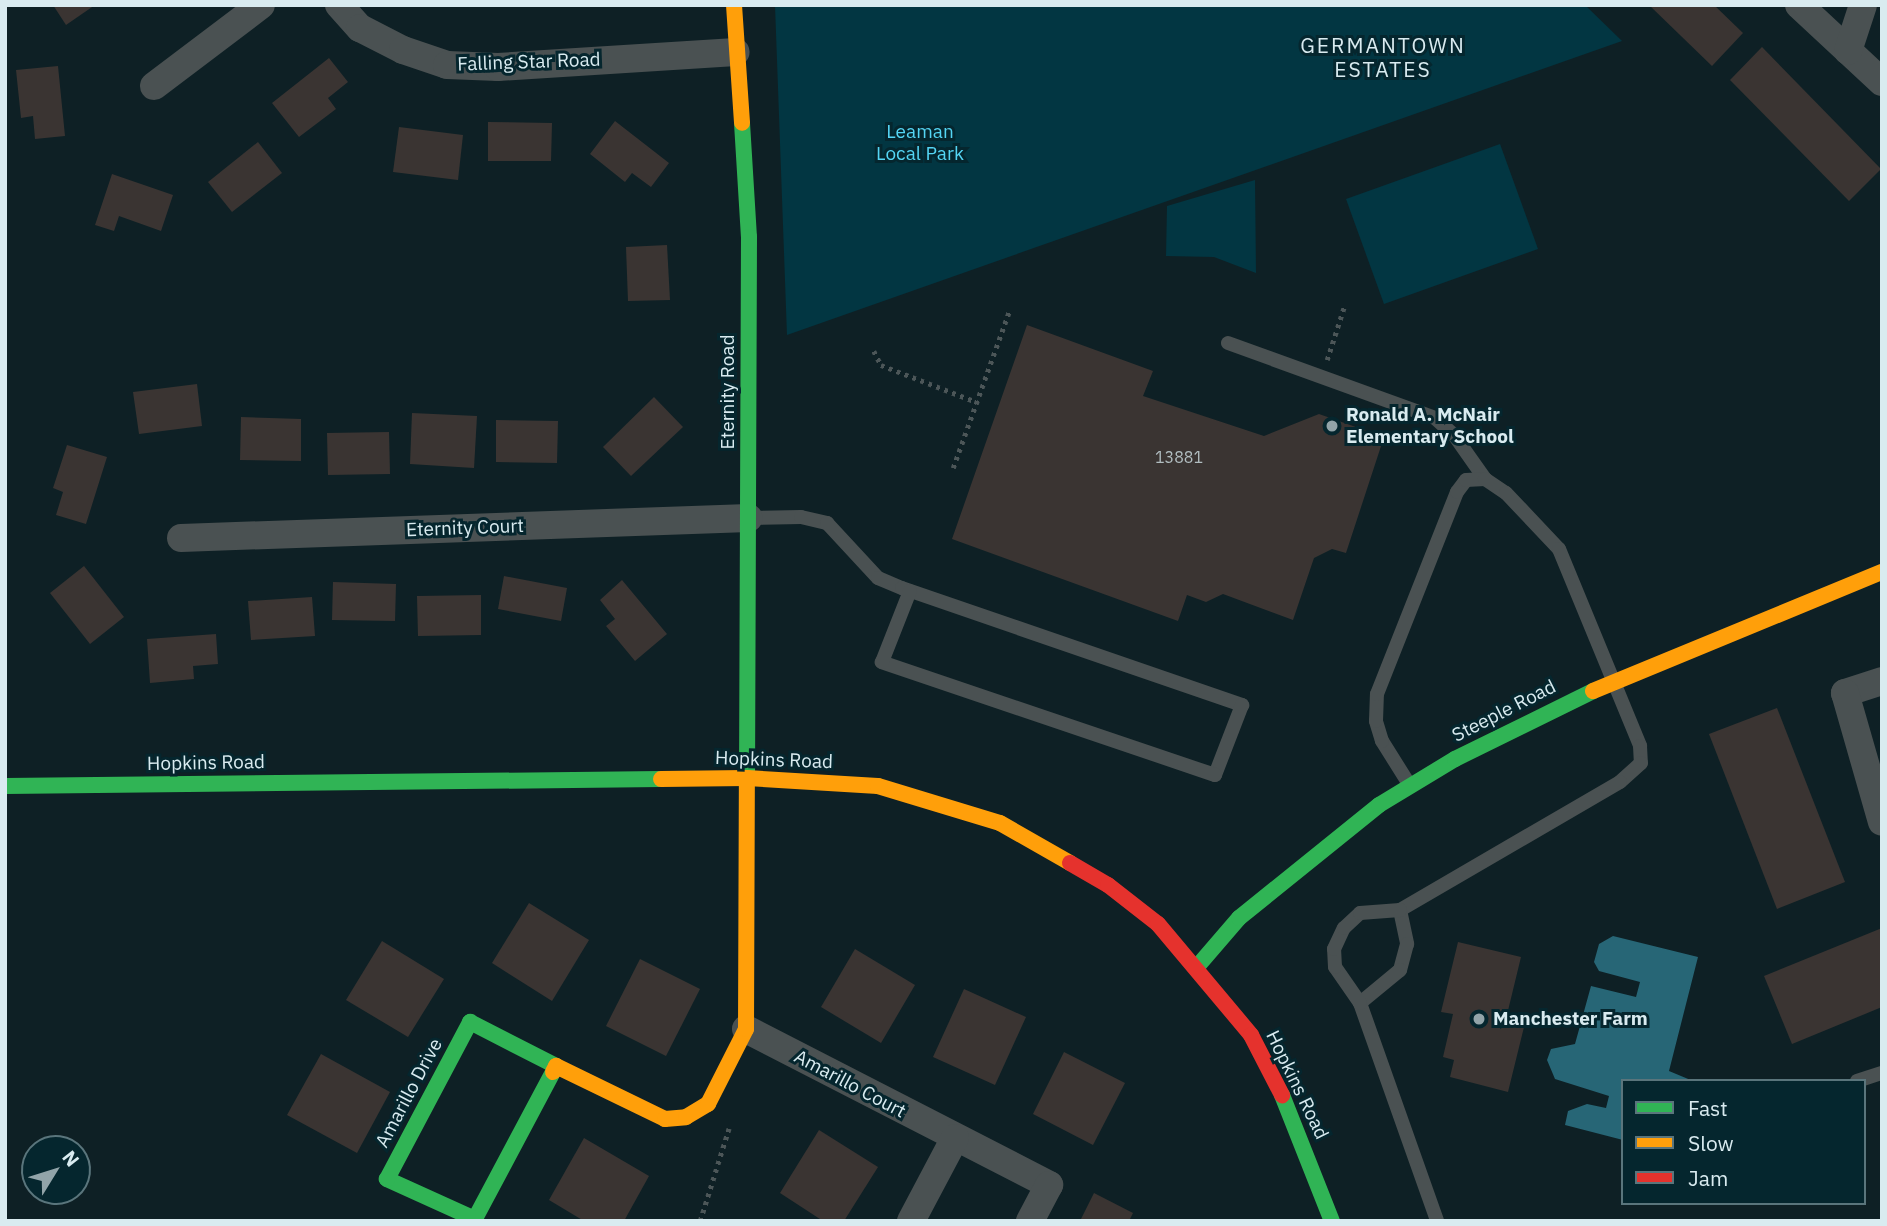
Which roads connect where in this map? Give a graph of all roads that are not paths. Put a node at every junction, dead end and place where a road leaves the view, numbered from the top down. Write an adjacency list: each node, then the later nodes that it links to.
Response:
1 (261, 5): 9 (street)
2 (339, 5): 7 (street, Falling Star Road)
3 (734, 5): 7 (street, Eternity Road)
4 (1799, 5): 6 (street)
5 (1863, 5): 6 (street)
6 (1848, 51): 8 (street)
7 (736, 52): 12 (street, Eternity Road)
8 (1882, 82)
9 (154, 86)
10 (1228, 343): 11 (lane)
11 (1485, 479): 17 (lane); 20 (lane)
12 (749, 518): 13 (street, Eternity Court); 15 (lane); 18 (street, Eternity Road)
13 (181, 538)
14 (1880, 580): 17 (street, Steeple Road)
15 (910, 591): 15 (lane)
16 (1882, 681): 21 (street)
17 (1612, 683): 20 (street, Steeple Road); 22 (lane)
18 (747, 778): 19 (street, Hopkins Road); 23 (street, Hopkins Road); 25 (street, Amarillo Drive)
19 (5, 786)
20 (1410, 787): 23 (street, Steeple Road)
21 (1882, 822)
22 (1401, 910): 24 (lane); 24 (lane)
23 (1196, 968): 32 (street, Hopkins Road)
24 (1360, 1003): 33 (lane)
25 (746, 1030): 26 (street, Amarillo Drive); 29 (street, Amarillo Court)
26 (556, 1066): 26 (street, Amarillo Drive)
27 (1882, 1073): 28 (lane)
28 (1863, 1079)
29 (955, 1138): 30 (street); 31 (street, Amarillo Court)
30 (911, 1221)
31 (1030, 1221)
32 (1332, 1221)
33 (1437, 1221)

